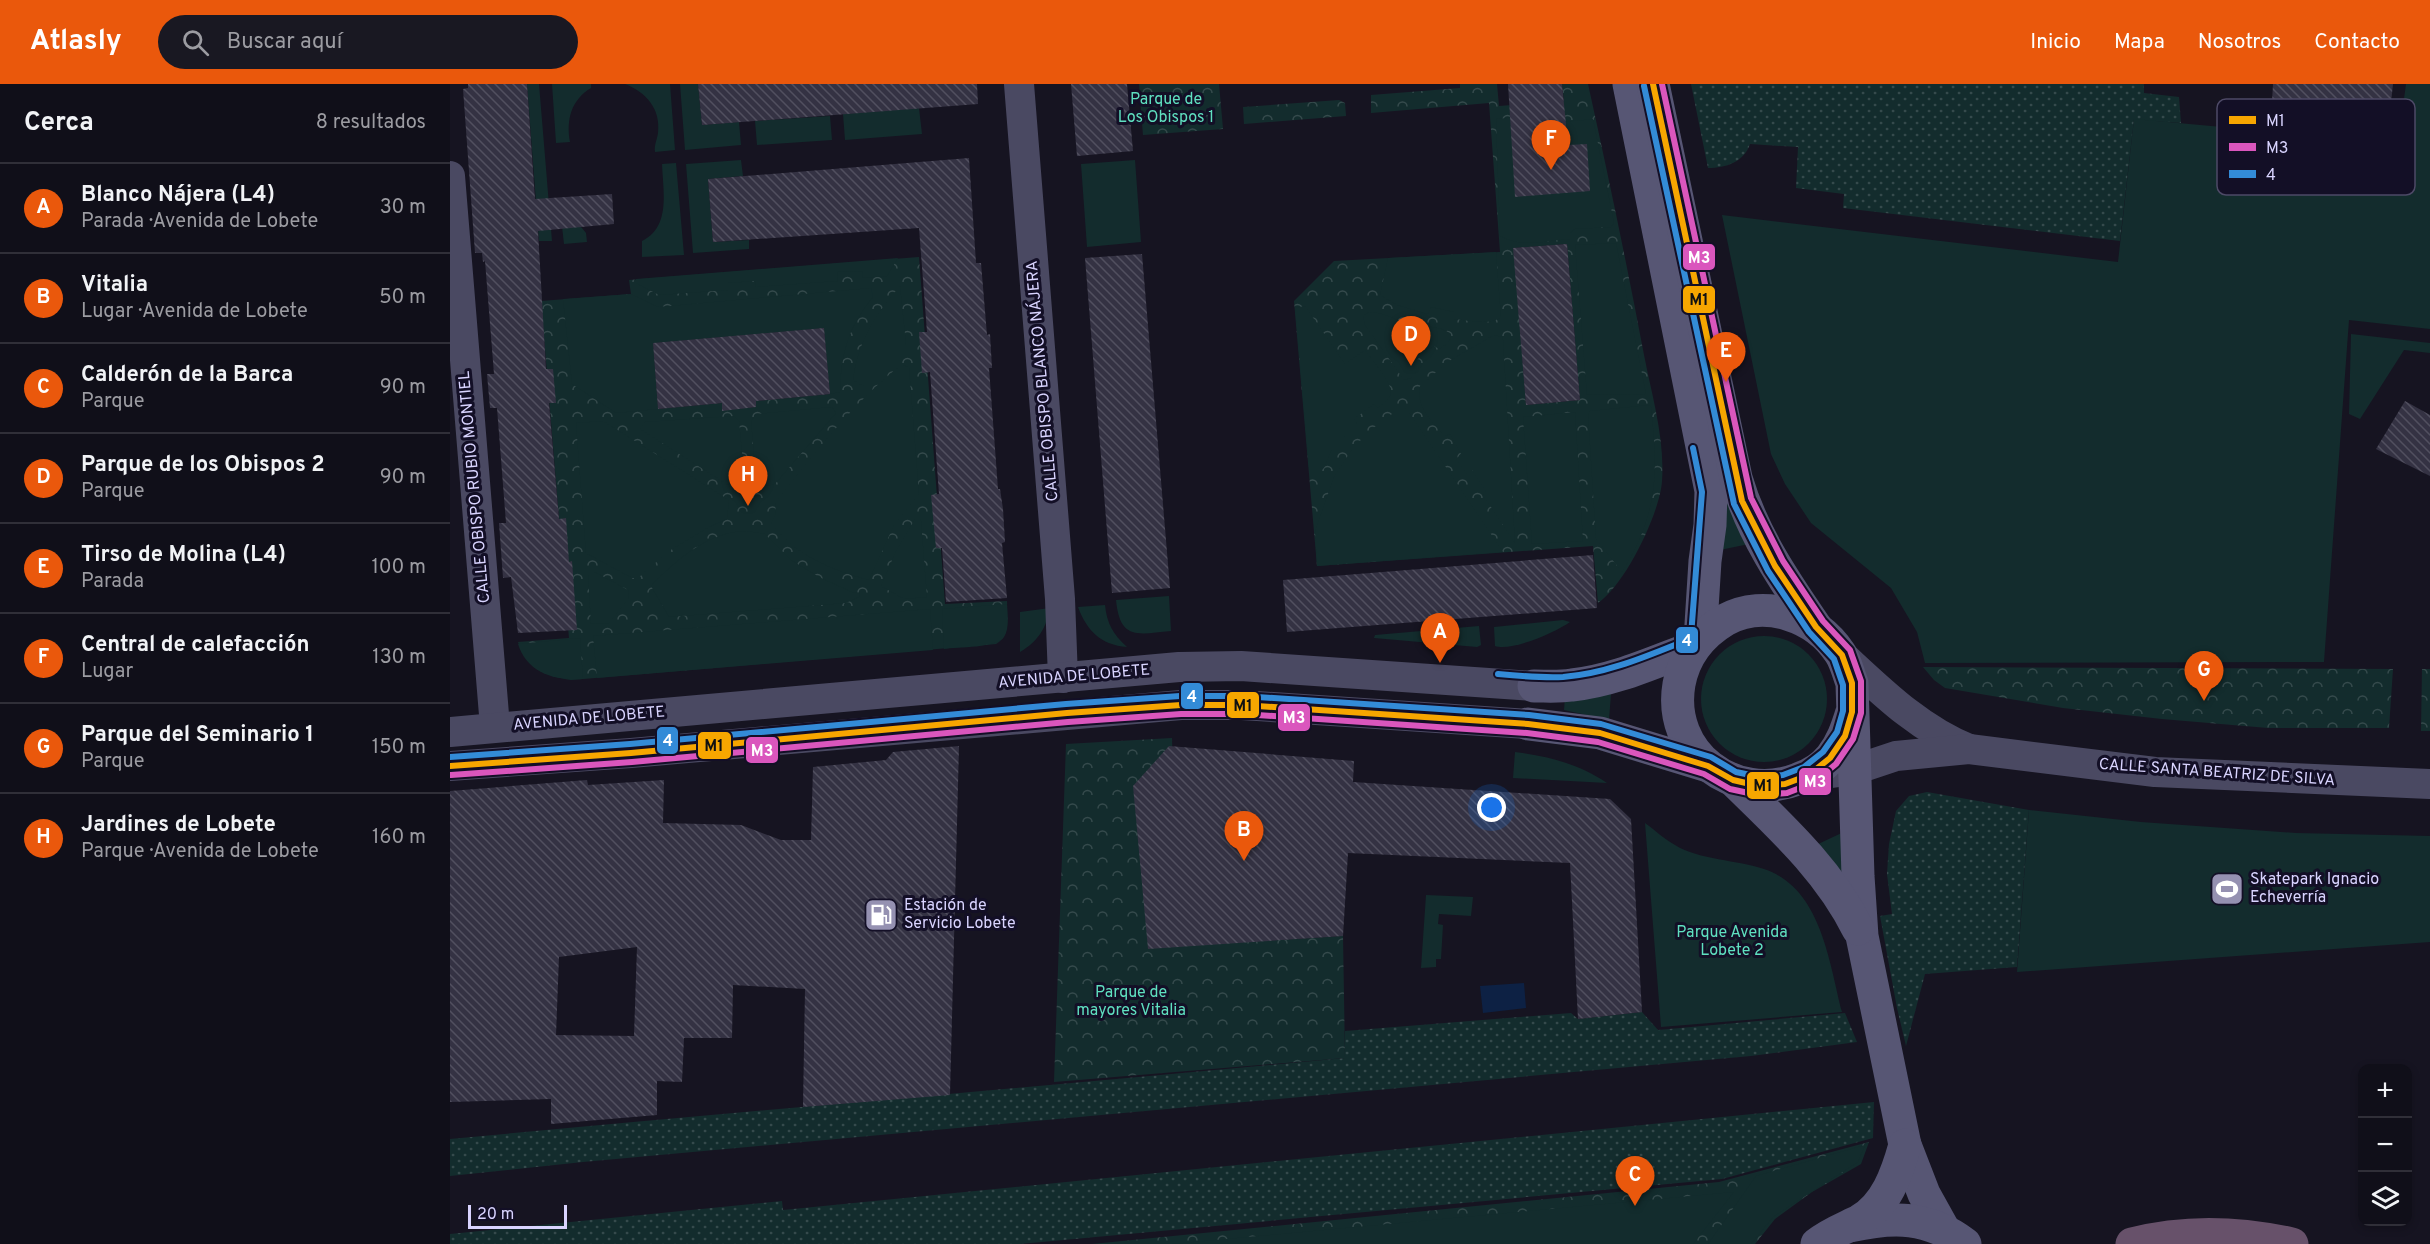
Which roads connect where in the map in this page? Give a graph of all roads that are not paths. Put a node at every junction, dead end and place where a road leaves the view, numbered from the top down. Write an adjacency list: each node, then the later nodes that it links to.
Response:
1 (1019, 84): 8 (street, CALLE OBISPO BLANCO NÁJERA)
2 (1629, 84): 6 (main road)
3 (1653, 84): 5 (main road)
4 (450, 176): 12 (street, CALLE OBISPO RUBIO MONTIEL)
5 (1816, 627): 6 (main road); 7 (main road)
6 (1696, 644): 9 (main road, AVENIDA DE LOBETE); 17 (main road)
7 (1842, 655): 10 (main road); 14 (street, CALLE SANTA BEATRIZ DE SILVA)
8 (1063, 678): 9 (street, AVENIDA DE LOBETE); 12 (street, AVENIDA DE LOBETE)
9 (1534, 686)
10 (1852, 712): 16 (main road); 18 (main road)
11 (1528, 724): 15 (street); 17 (main road)
12 (495, 727): 13 (street, AVENIDA DE LOBETE)
13 (450, 732)
14 (1969, 749): 16 (street, CALLE SANTA BEATRIZ DE SILVA); 19 (street, CALLE SANTA BEATRIZ DE SILVA)
15 (450, 766)
16 (1854, 771): 18 (street, CALLE SANTA BEATRIZ DE SILVA); 20 (main road)
17 (1720, 773): 18 (main road); 20 (main road)
18 (1809, 775)
19 (2430, 784)
20 (1862, 936): 21 (main road)
21 (1905, 1145): 22 (main road); 23 (main road)
22 (1846, 1227): 23 (main road); 24 (main road)
23 (1954, 1237)
24 (1817, 1244)
25 (2132, 1244): 26 (highway)
26 (2292, 1244)

